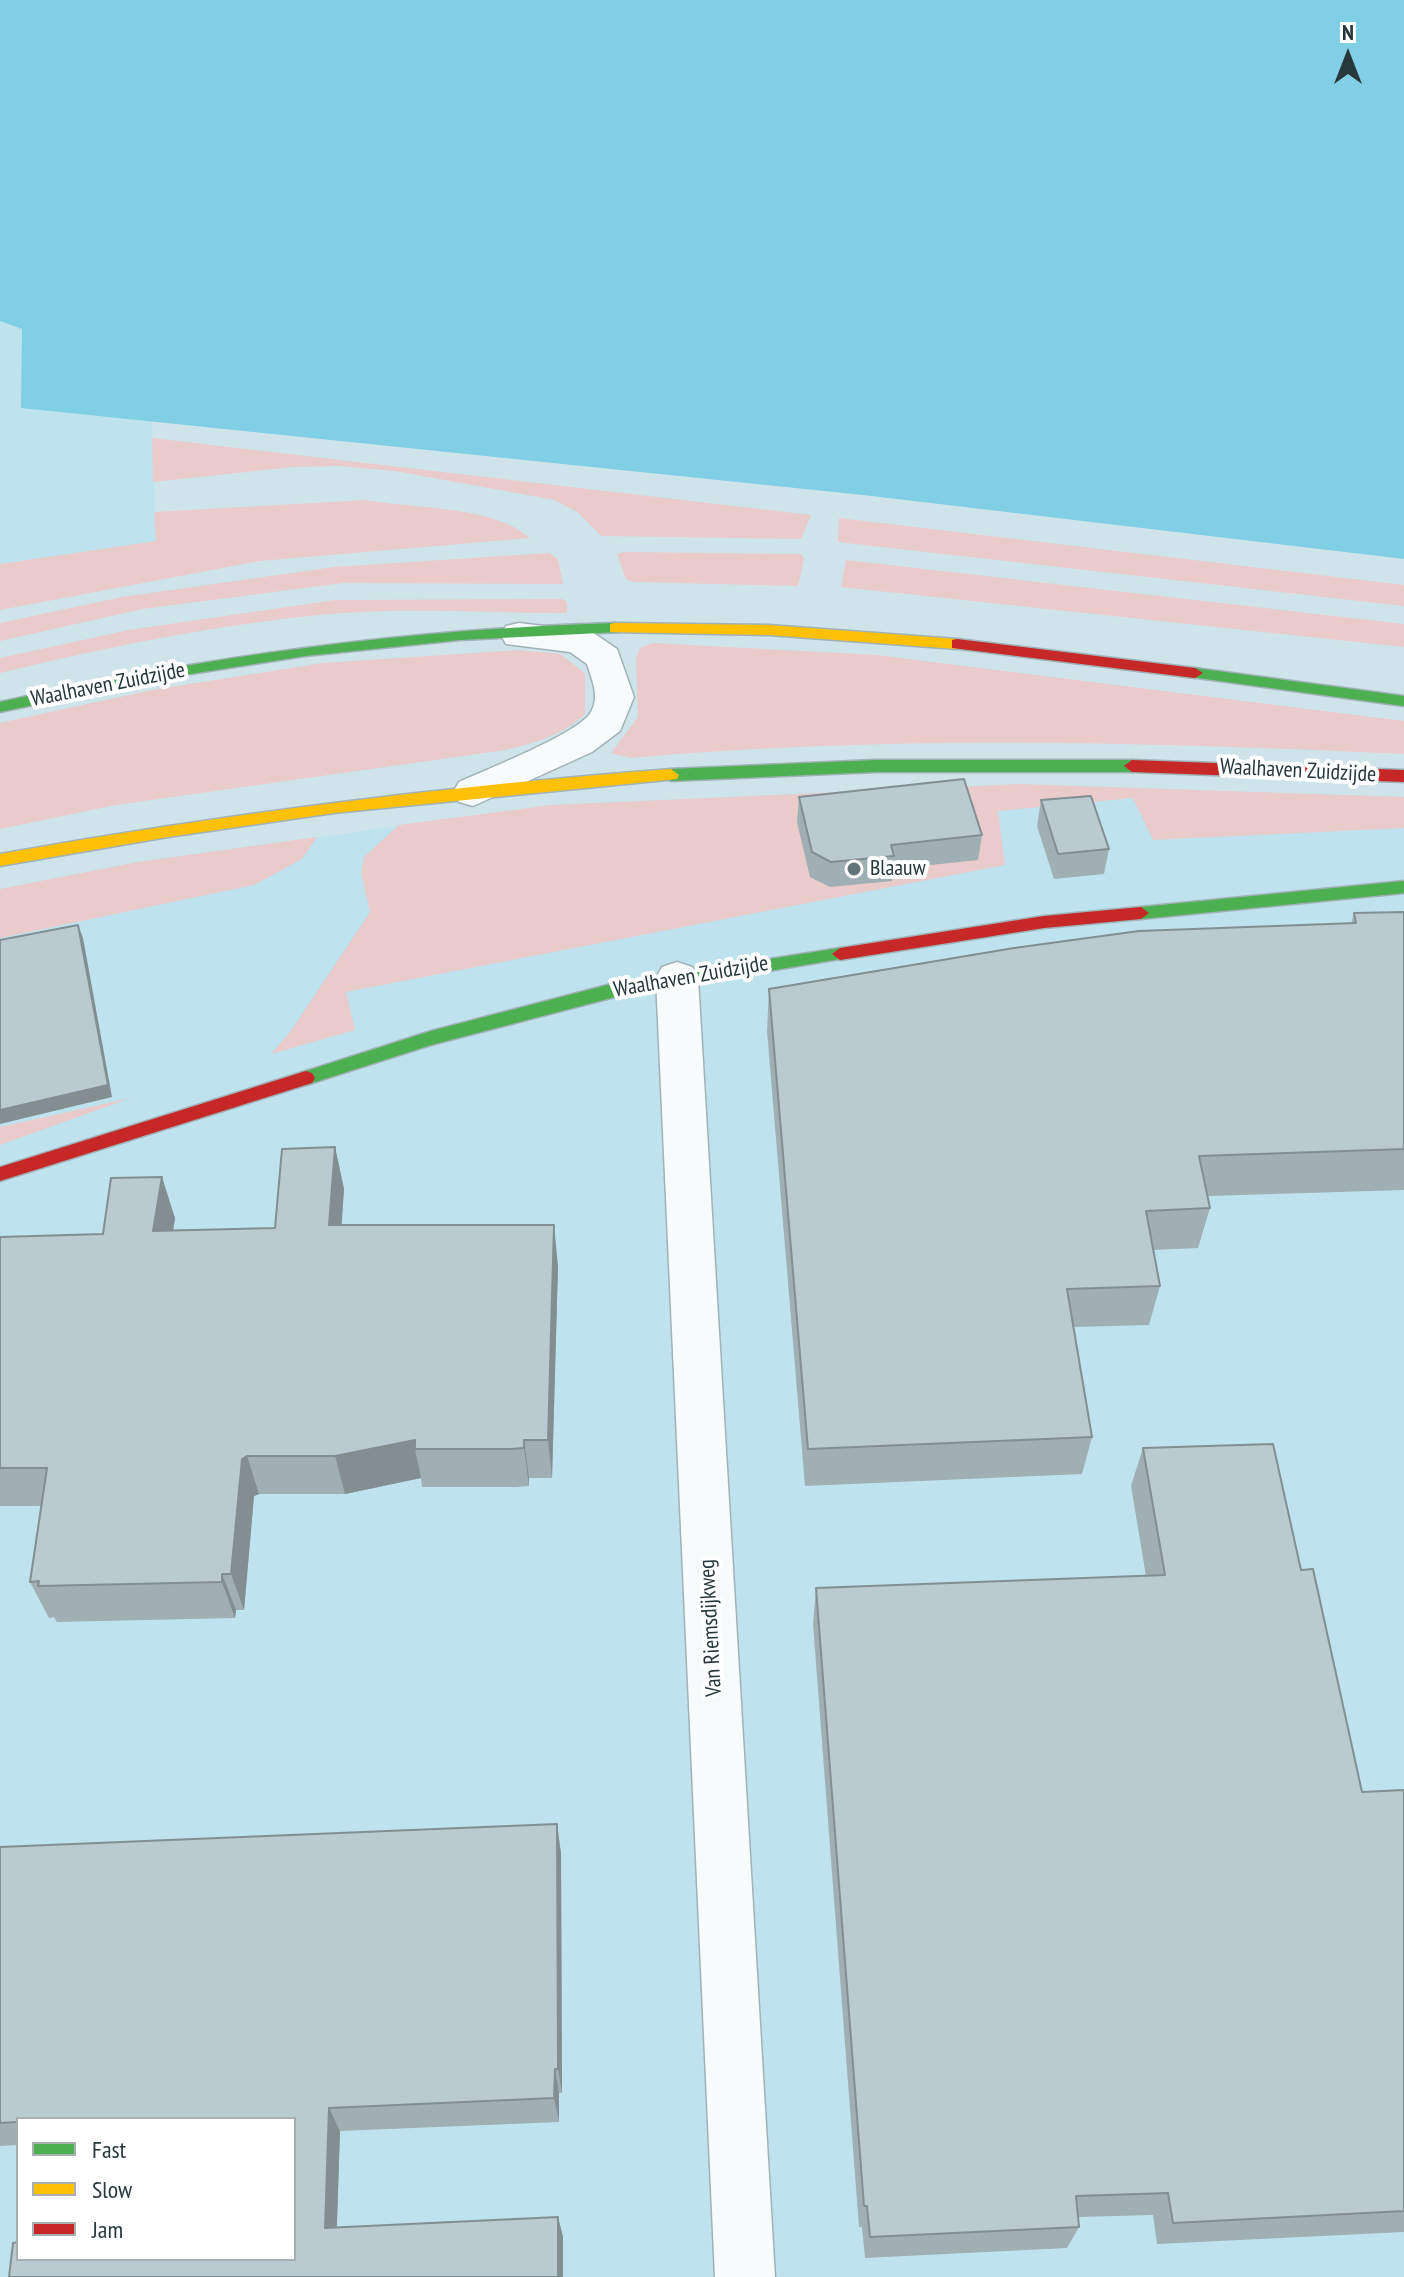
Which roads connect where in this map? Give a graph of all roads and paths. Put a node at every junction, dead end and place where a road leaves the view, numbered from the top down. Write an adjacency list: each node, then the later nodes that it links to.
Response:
1 (503, 633): 2 (main road, Waalhaven Zuidzijde); 3 (main road, Waalhaven Zuidzijde); 5 (street, Waalhaven Zuidzijde)
2 (1404, 701)
3 (0, 707)
4 (1404, 776): 5 (main road, Waalhaven Zuidzijde)
5 (473, 792): 6 (main road, Waalhaven Zuidzijde)
6 (0, 860)
7 (1404, 887): 8 (main road, Waalhaven Zuidzijde)
8 (677, 978): 9 (main road, Waalhaven Zuidzijde); 10 (street, Van Riemsdijkweg)
9 (0, 1174)
10 (745, 2277)

